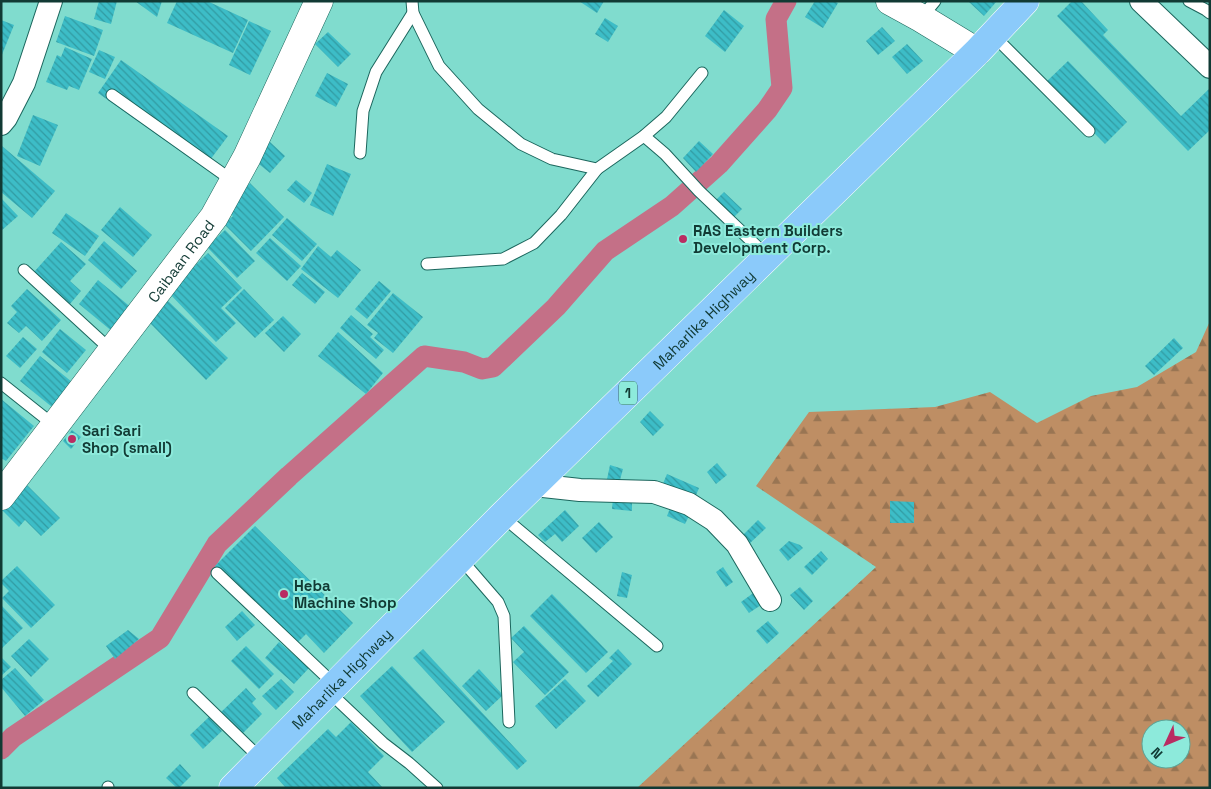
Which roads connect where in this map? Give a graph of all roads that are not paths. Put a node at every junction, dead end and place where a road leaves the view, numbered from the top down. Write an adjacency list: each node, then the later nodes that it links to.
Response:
1 (51, 1): 14 (street)
2 (319, 1): 19 (street, Caibaan Road)
3 (890, 1): 8 (street)
4 (1025, 1): 10 (highway, Maharlika Highway / 1)
5 (1189, 1): 9 (lane)
6 (1147, 2): 11 (street)
7 (412, 7): 17 (lane); 18 (lane)
8 (928, 9): 10 (street)
9 (1210, 13)
10 (985, 44): 15 (lane); 20 (highway, Maharlika Highway / 1)
11 (1210, 67)
12 (702, 73): 16 (lane)
13 (112, 95): 19 (lane)
14 (1, 124)
15 (1089, 130)
16 (644, 136): 18 (lane); 20 (lane)
17 (360, 154)
18 (597, 169): 21 (lane)
19 (234, 181): 23 (street, Caibaan Road)
20 (767, 256): 26 (highway, Maharlika Highway / 1)
21 (427, 264)
22 (24, 270): 23 (lane)
23 (112, 351): 25 (street, Caibaan Road)
24 (1, 382): 25 (lane)
25 (54, 426): 27 (street, Caibaan Road)
26 (534, 485): 28 (highway, Maharlika Highway / 1); 31 (street)
27 (1, 496)
28 (502, 516): 29 (highway, Maharlika Highway / 1); 32 (lane)
29 (460, 558): 33 (highway, Maharlika Highway / 1); 35 (lane)
30 (217, 573): 33 (lane)
31 (770, 600)
32 (657, 646)
33 (332, 688): 36 (highway, Maharlika Highway / 1); 38 (lane)
34 (193, 693): 36 (lane)
35 (509, 722)
36 (261, 759): 37 (highway, Maharlika Highway / 1)
37 (233, 788)
38 (437, 788)

